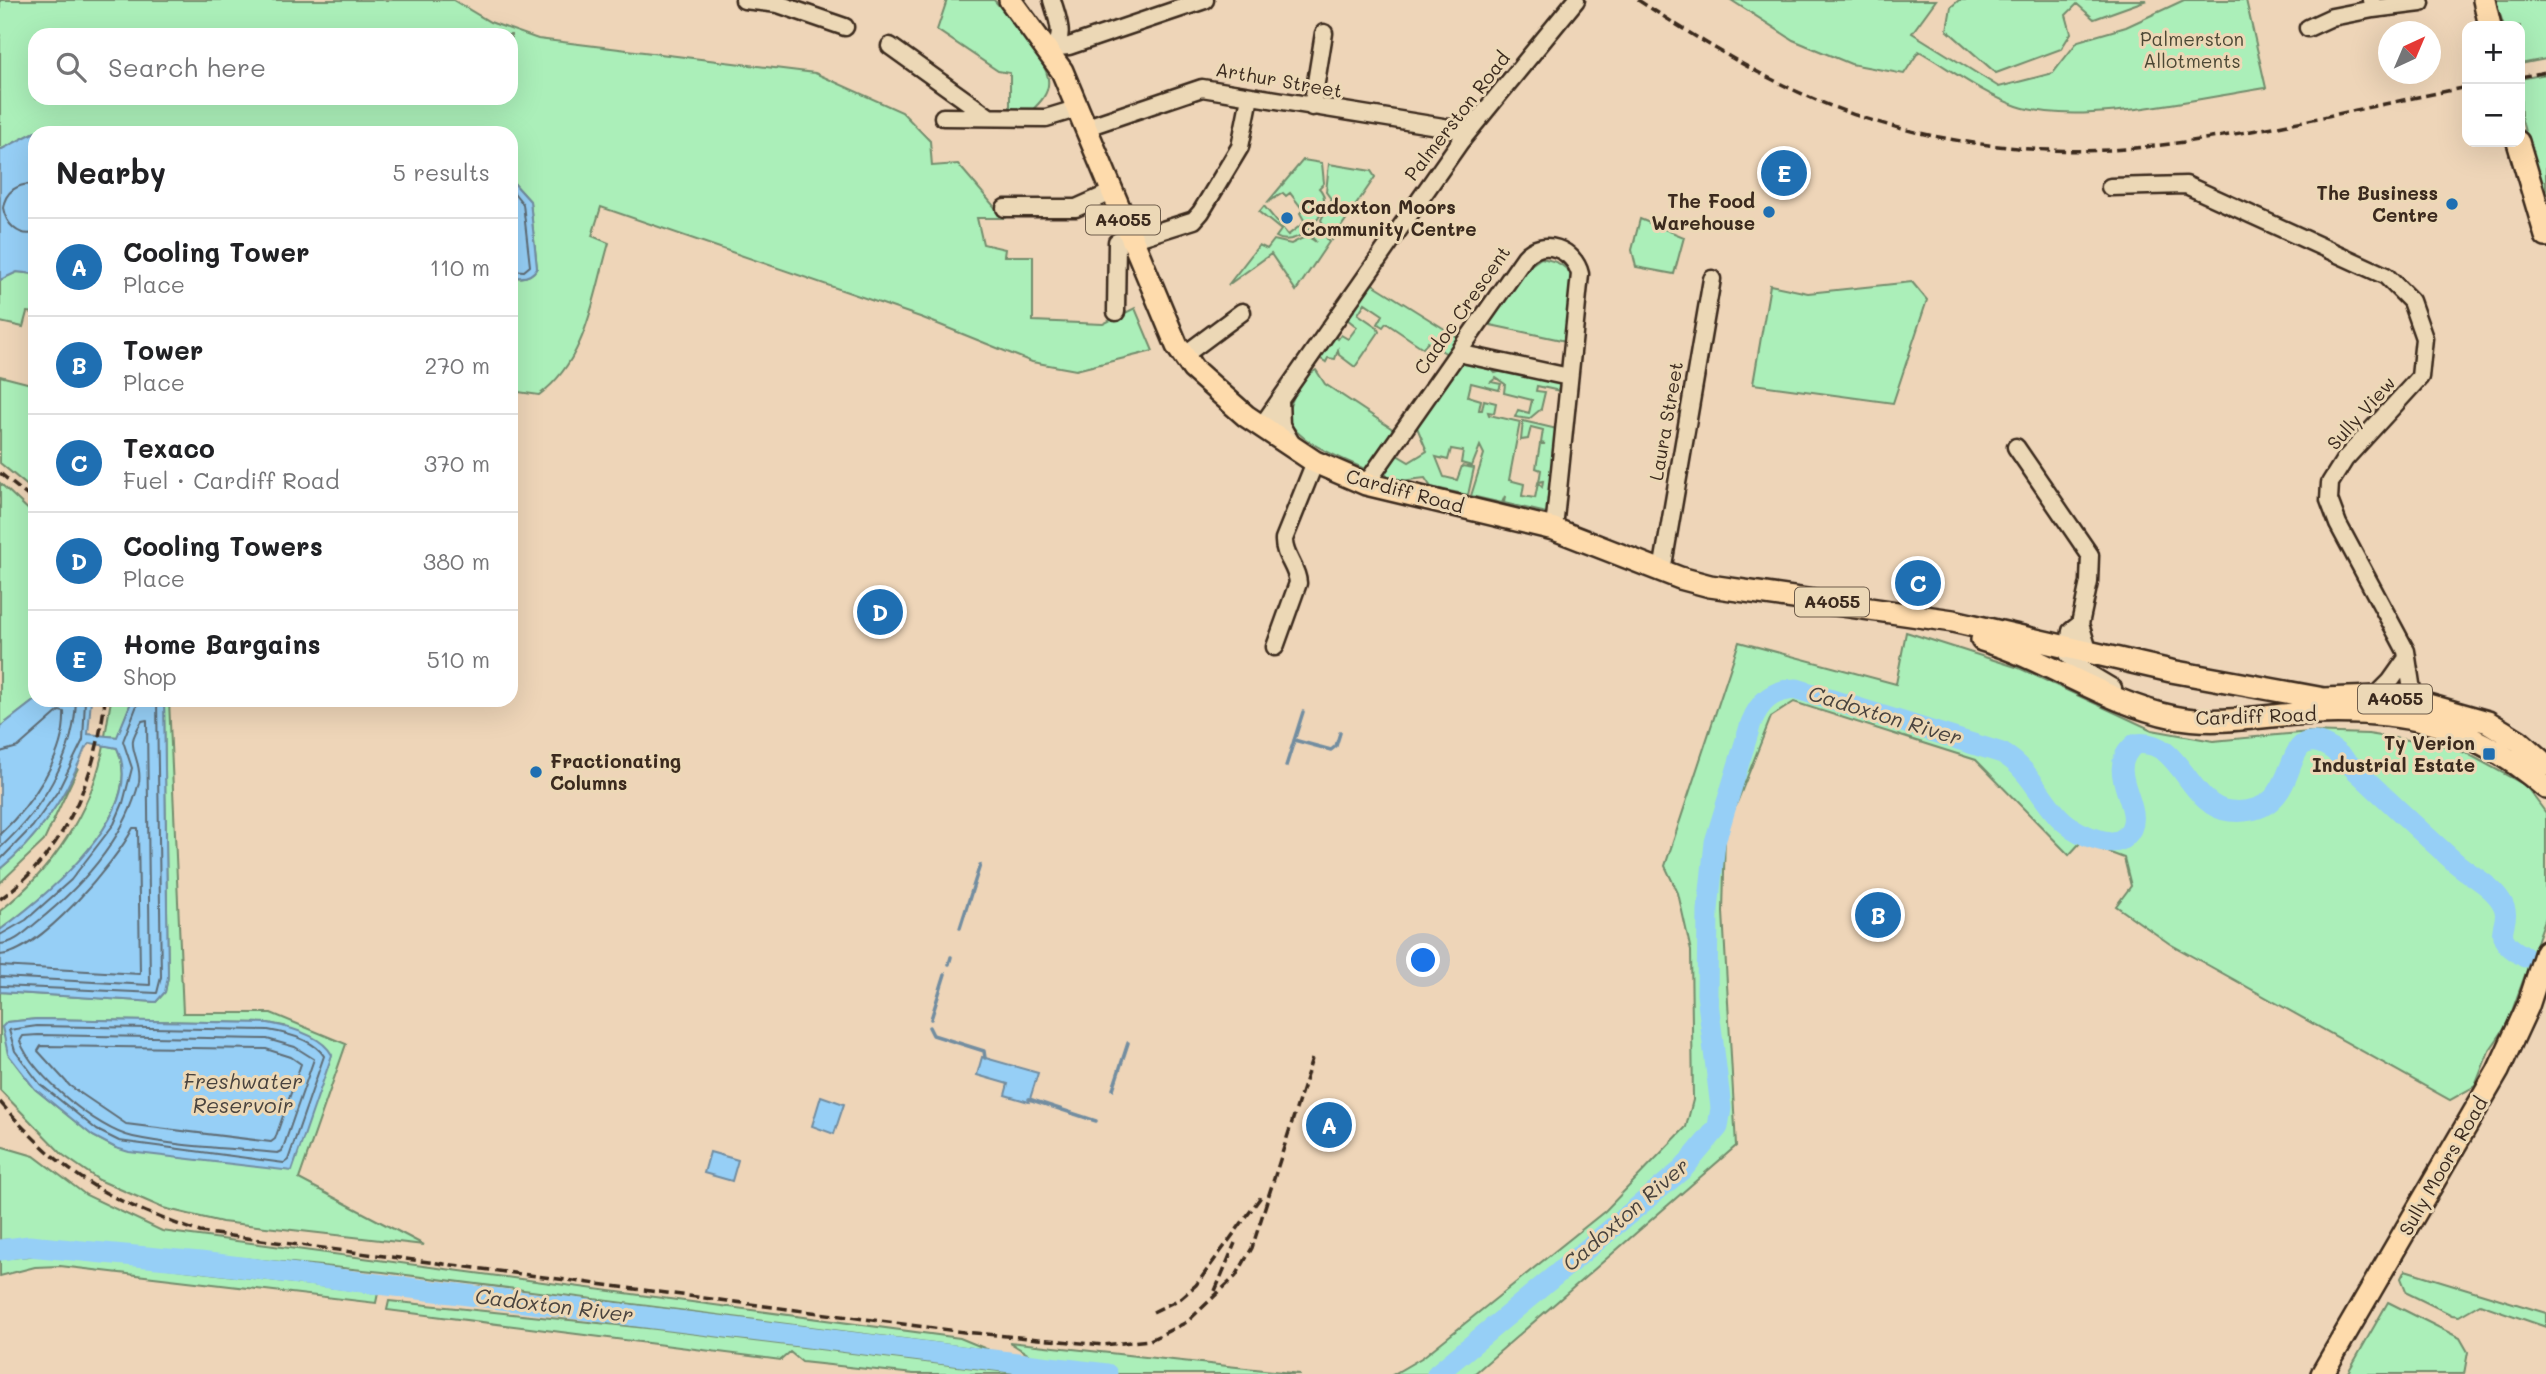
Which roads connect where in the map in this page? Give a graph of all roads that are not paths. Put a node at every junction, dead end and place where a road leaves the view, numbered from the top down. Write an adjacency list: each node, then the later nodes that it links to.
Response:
1 (744, 0): 7 (street)
2 (1010, 0): 15 (main road, Cardiff Road / A4055)
3 (1052, 0): 15 (street)
4 (1205, 0): 15 (street)
5 (1576, 0): 21 (street, Palmerston Road)
6 (2484, 0): 10 (main road)
7 (778, 2): 11 (street)
8 (2421, 3): 9 (street)
9 (2372, 4): 12 (street)
10 (2489, 21)
11 (845, 27)
12 (2308, 28)
13 (1324, 33): 17 (street)
14 (890, 46): 19 (street)
15 (1054, 50): 20 (main road, Cardiff Road / A4055)
16 (1250, 97): 17 (street, Arthur Street); 20 (street, Arthur Street); 27 (street)
17 (1312, 107): 21 (street, Arthur Street)
18 (943, 117): 19 (street, Arthur Street)
19 (989, 117): 20 (street, Arthur Street)
20 (1083, 117): 24 (main road, Cardiff Road / A4055)
21 (1468, 131): 34 (street, Palmerston Road)
22 (2519, 147): 26 (main road)
23 (2110, 187): 47 (street, Sully View)
24 (1112, 192): 25 (street); 27 (main road, Cardiff Road / A4055)
25 (1005, 208)
26 (2546, 236)
27 (1130, 238): 29 (street); 32 (main road, Cardiff Road / A4055)
28 (1712, 279): 41 (street, Laura Street)
29 (1116, 312)
30 (1242, 312): 32 (street)
31 (1458, 353): 33 (street); 33 (street, Cadoc Crescent); 39 (street, Cadoc Crescent)
32 (1183, 356): 35 (main road, Cardiff Road / A4055)
33 (1569, 377): 40 (street, Cadoc Crescent)
34 (1280, 400): 35 (street, Palmerston Road); 37 (street)
35 (1261, 427): 37 (main road, Cardiff Road / A4055)
36 (2016, 447): 43 (street)
37 (1294, 450): 38 (main road, Cardiff Road / A4055)
38 (1315, 462): 39 (main road, Cardiff Road / A4055); 44 (street)
39 (1366, 484): 40 (main road, Cardiff Road / A4055)
40 (1554, 529): 41 (main road, Cardiff Road / A4055)
41 (1662, 571): 42 (main road, Cardiff Road / A4055)
42 (1924, 618): 45 (main road, Cardiff Road / A4055); 51 (main road, Cardiff Road / A4055)
43 (2080, 624): 45 (street); 46 (street)
44 (1275, 648)
45 (2067, 648): 46 (main road, Cardiff Road / A4055); 51 (street)
46 (2090, 653): 48 (main road, Cardiff Road / A4055)
47 (2407, 658): 49 (street); 50 (street, Sully View)
48 (2227, 682): 49 (main road, Cardiff Road / A4055); 52 (main road)
49 (2375, 697): 50 (main road, Cardiff Road / A4055)
50 (2414, 701): 53 (street, Sully View); 54 (main road, Cardiff Road / A4055)
51 (2179, 718): 52 (main road, Cardiff Road / A4055)
52 (2223, 721): 53 (main road, Cardiff Road / A4055)
53 (2423, 722): 55 (main road, Cardiff Road / A4055)
54 (2546, 765)
55 (2546, 788)
56 (2546, 951): 57 (main road, Sully Moors Road)
57 (2322, 1374)

